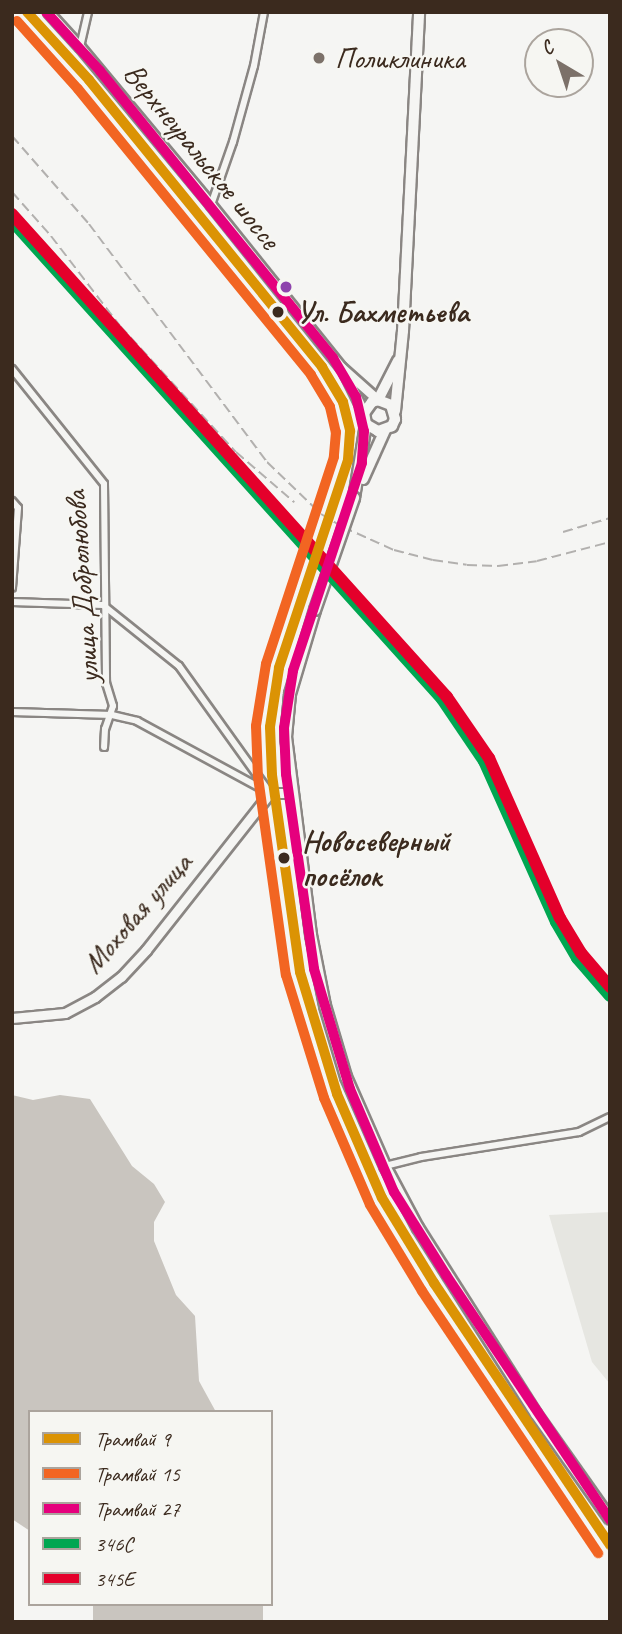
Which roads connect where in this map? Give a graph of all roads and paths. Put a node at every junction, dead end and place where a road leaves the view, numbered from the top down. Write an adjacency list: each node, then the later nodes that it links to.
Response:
1 (48, 12): 5 (main road, Верхнеуральское шоссе)
2 (88, 12): 5 (street)
3 (264, 12): 6 (street)
4 (419, 12): 7 (main road)
5 (80, 47): 6 (main road, Верхнеуральское шоссе)
6 (211, 205): 8 (main road, Верхнеуральское шоссе)
7 (400, 357): 10 (main road); 11 (main road)
8 (341, 367): 10 (main road); 12 (main road)
9 (12, 369): 18 (street, улица Добролюбова)
10 (378, 400): 11 (main road); 12 (main road)
11 (395, 411): 13 (main road)
12 (365, 418): 13 (main road); 14 (main road)
13 (385, 430): 14 (main road)
14 (354, 498): 23 (main road, bridge)
15 (12, 501): 16 (street)
16 (12, 588)
17 (12, 602): 18 (street)
18 (103, 605): 20 (street, улица Добролюбова); 22 (street)
19 (12, 712): 20 (street)
20 (112, 716): 21 (street, улица Добролюбова); 22 (street)
21 (104, 747)
22 (270, 793): 23 (main road); 24 (main road, Моховая улица)
23 (291, 793): 26 (main road)
24 (12, 1018)
25 (610, 1117): 26 (street)
26 (385, 1166): 27 (main road)
27 (610, 1519)

